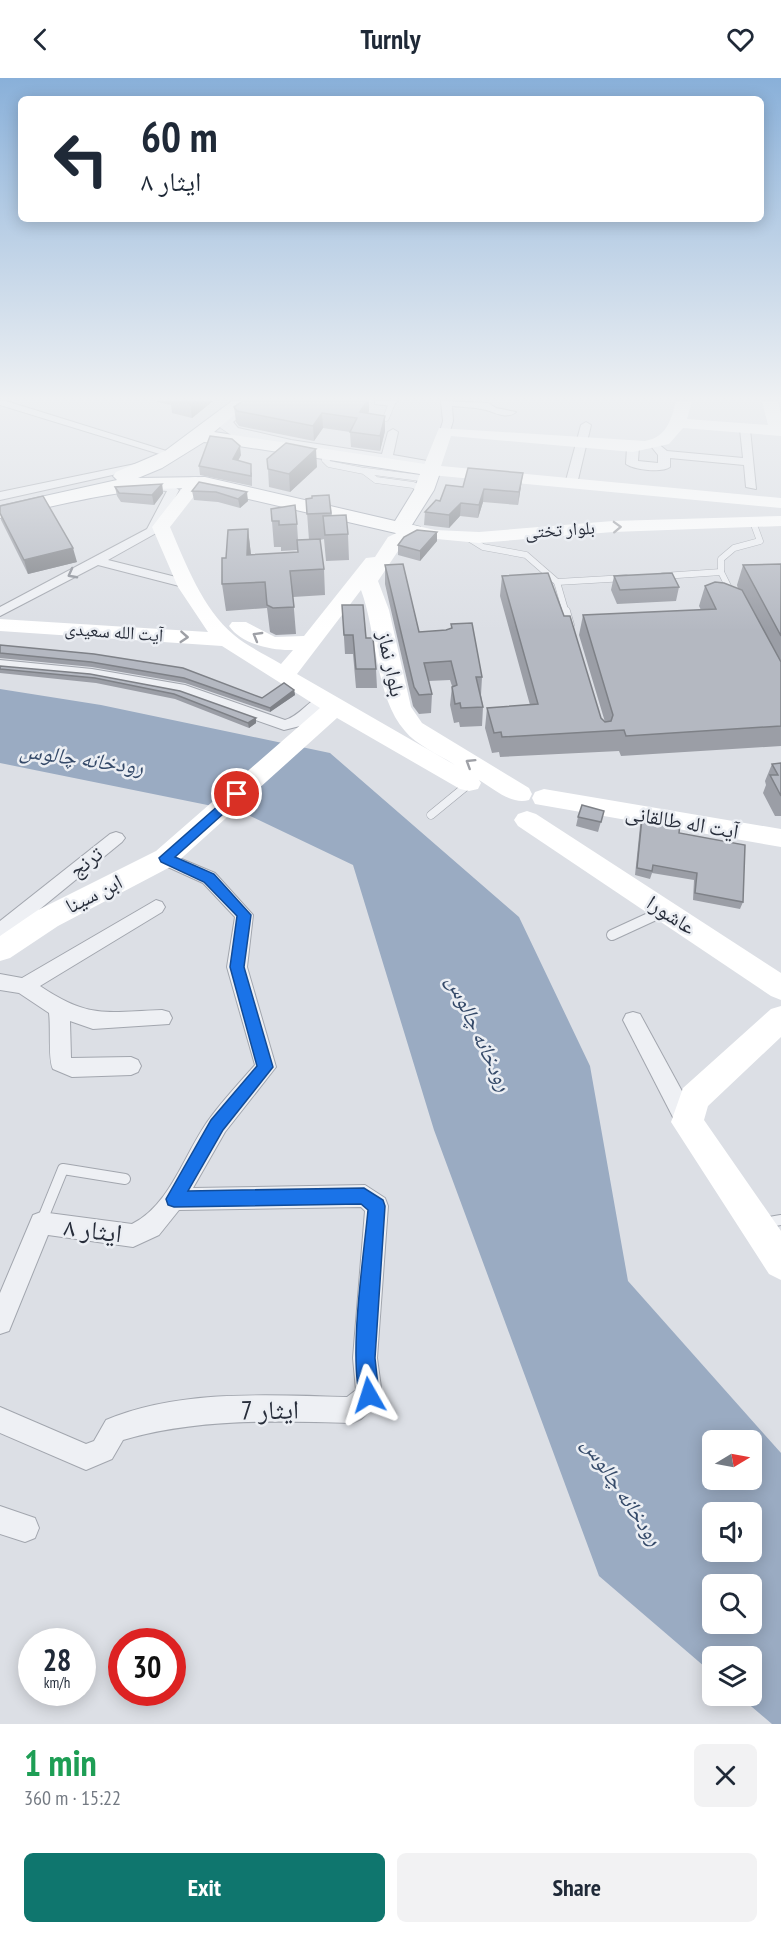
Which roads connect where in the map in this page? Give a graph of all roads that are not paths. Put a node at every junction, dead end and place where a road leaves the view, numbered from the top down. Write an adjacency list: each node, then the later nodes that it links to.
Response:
1 (88, 478): 13 (street)
2 (118, 478): 15 (main road)
3 (162, 478): 9 (main road)
4 (196, 478): 10 (main road)
5 (428, 478): 23 (main road)
6 (461, 478): 11 (main road, بلوار تختی)
7 (573, 478): 11 (street)
8 (751, 478): 12 (street)
9 (153, 481): 10 (main road); 17 (main road)
10 (201, 482): 22 (main road); 23 (main road)
11 (571, 484): 14 (main road, بلوار تختی)
12 (752, 487)
13 (0, 496)
14 (714, 497): 16 (main road, بلوار تختی); 21 (main road)
15 (0, 502)
16 (778, 502): 19 (main road)
17 (0, 512)
18 (0, 517): 22 (street)
19 (781, 521): 20 (main road, بلوار تختی)
20 (753, 522): 21 (main road, بلوار تختی); 26 (lane)
21 (714, 524): 24 (main road, بلوار تختی, one-way to 21)
22 (156, 530): 25 (street); 30 (main road)
23 (406, 530): 24 (main road, بلوار تختی); 32 (main road, بلوار نماز); 34 (main road)
24 (470, 539): 29 (lane)
25 (96, 561): 30 (street); 33 (street, one-way to 33)
26 (721, 572): 27 (lane); 31 (lane)
27 (651, 576)
28 (639, 577): 29 (lane)
29 (557, 582): 36 (lane)
30 (189, 587): 37 (main road); 38 (main road, one-way to 30)
31 (737, 602)
32 (379, 610): 34 (main road); 45 (main road, بلوار نماز, one-way to 32)
33 (0, 612)
34 (330, 617): 38 (main road)
35 (0, 625): 37 (main road, آیت الله سعیدی, one-way to 37)
36 (574, 637)
37 (227, 640): 40 (main road)
38 (313, 641): 40 (main road)
39 (0, 664): 41 (street)
40 (285, 674): 41 (main road)
41 (330, 704): 42 (main road); 43 (main road)
42 (368, 726): 43 (main road); 44 (main road)
43 (304, 735): 49 (main road, ابن سینا)
44 (470, 783): 45 (main road); 46 (lane)
45 (533, 807): 48 (main road, آیت اله طالقانی); 51 (main road, عاشورا)
46 (431, 815)
47 (116, 838): 52 (street, ترنج)
48 (781, 838)
49 (165, 858): 54 (main road, ابن سینا); 65 (street, ایثار ۸)
50 (156, 907): 56 (street)
51 (664, 911): 53 (lane); 57 (main road, عاشورا)
52 (0, 931)
53 (612, 935)
54 (0, 950)
55 (0, 982): 56 (street)
56 (24, 986): 58 (street)
57 (781, 988)
58 (58, 1009): 59 (street); 62 (street)
59 (162, 1018)
60 (781, 1018): 63 (main road)
61 (633, 1020): 63 (street)
62 (131, 1066)
63 (687, 1122): 66 (main road)
64 (125, 1179): 67 (lane)
65 (174, 1199): 67 (street, ایثار ۸); 70 (street, ایثار 7)
66 (768, 1222): 68 (main road)
67 (41, 1223): 69 (street, ایثار ۸)
68 (781, 1262)
69 (0, 1322)
70 (0, 1420)

